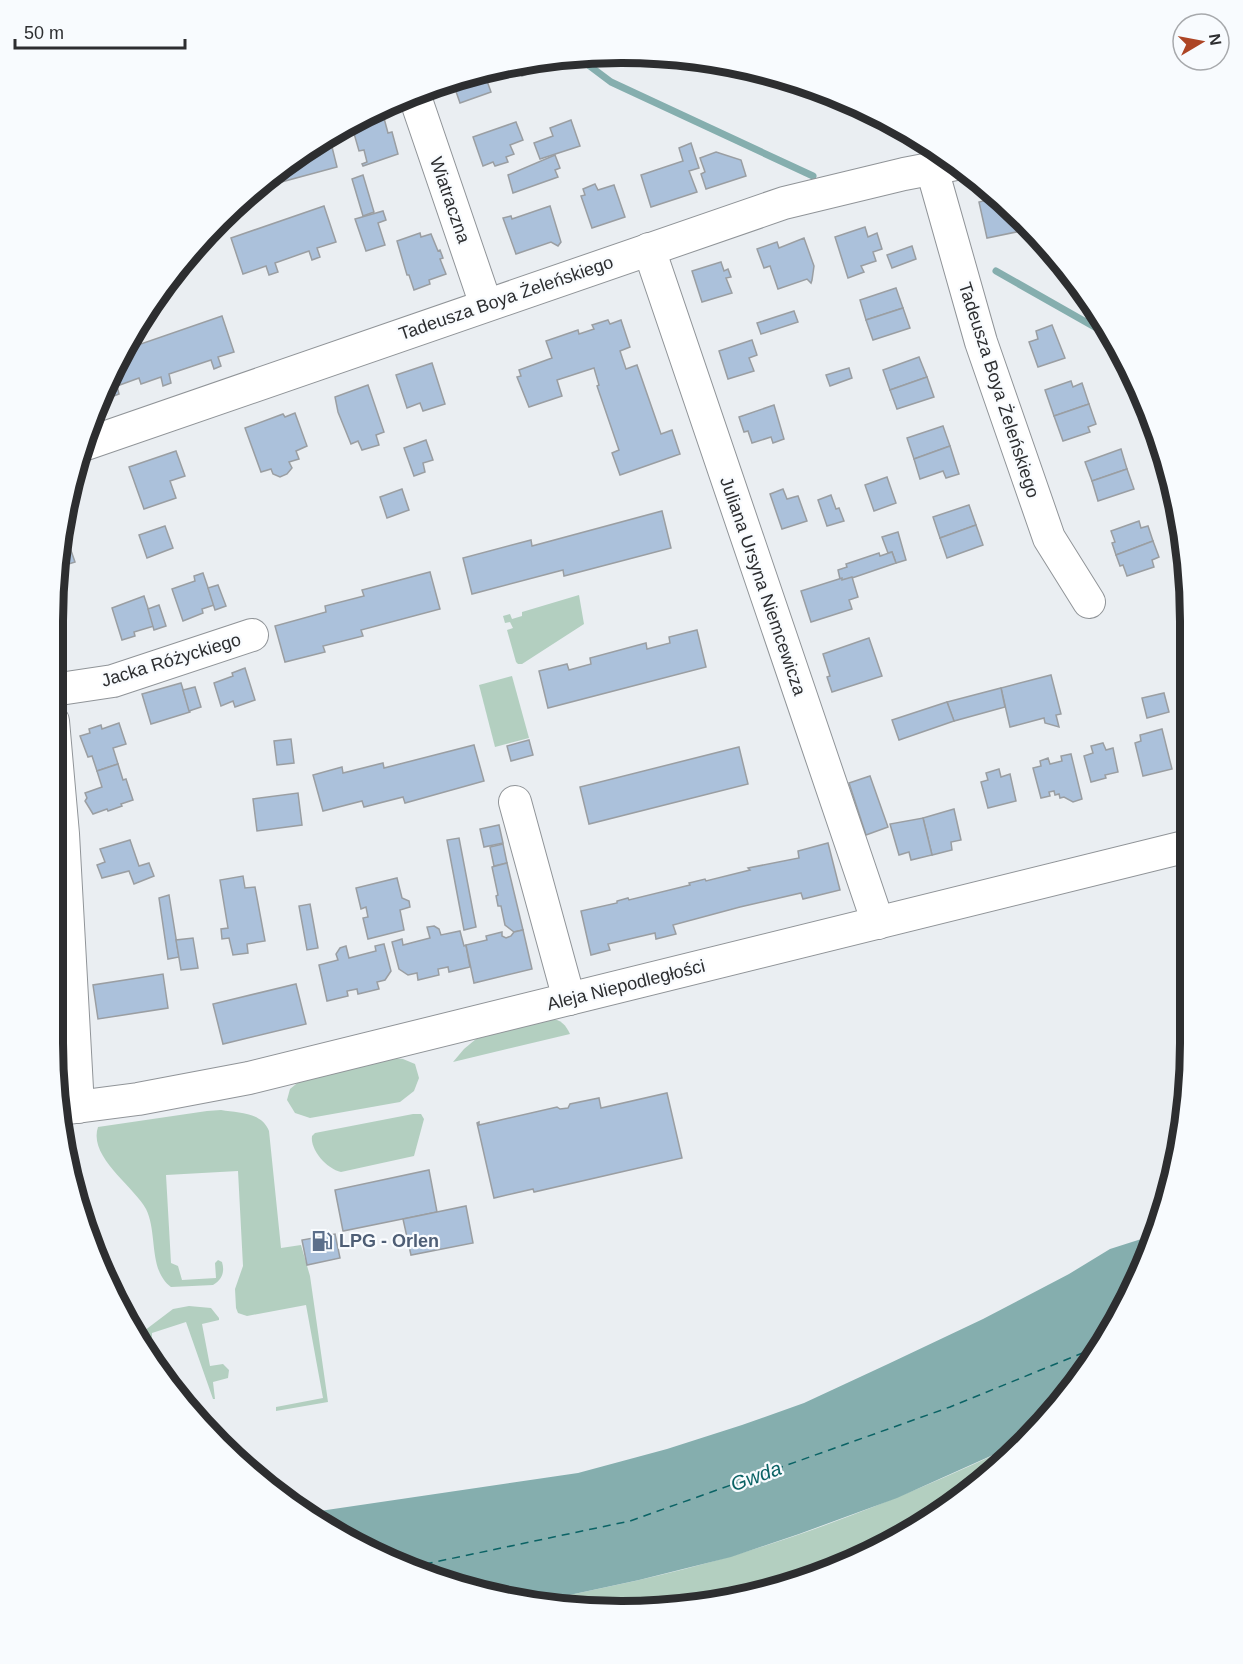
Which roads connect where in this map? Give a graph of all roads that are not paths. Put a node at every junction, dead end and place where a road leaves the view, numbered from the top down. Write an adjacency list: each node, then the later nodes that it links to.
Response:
1 (417, 103): 4 (street, Wiatraczna)
2 (944, 166): 3 (street, Tadeusza Boya Żeleńskiego); 6 (street, Tadeusza Boya Żeleńskiego)
3 (649, 249): 4 (street, Tadeusza Boya Żeleńskiego); 12 (street, Juliana Ursyna Niemcewicza)
4 (486, 305): 5 (street, Tadeusza Boya Żeleńskiego)
5 (93, 442)
6 (1089, 602)
7 (252, 635): 8 (street, Jacka Różyckiego)
8 (63, 688)
9 (516, 802): 13 (street)
10 (63, 834): 14 (street)
11 (1180, 848): 12 (street, Aleja Niepodległości)
12 (878, 922): 13 (street, Aleja Niepodległości)
13 (569, 999): 14 (street, Aleja Niepodległości)
14 (70, 1108)

